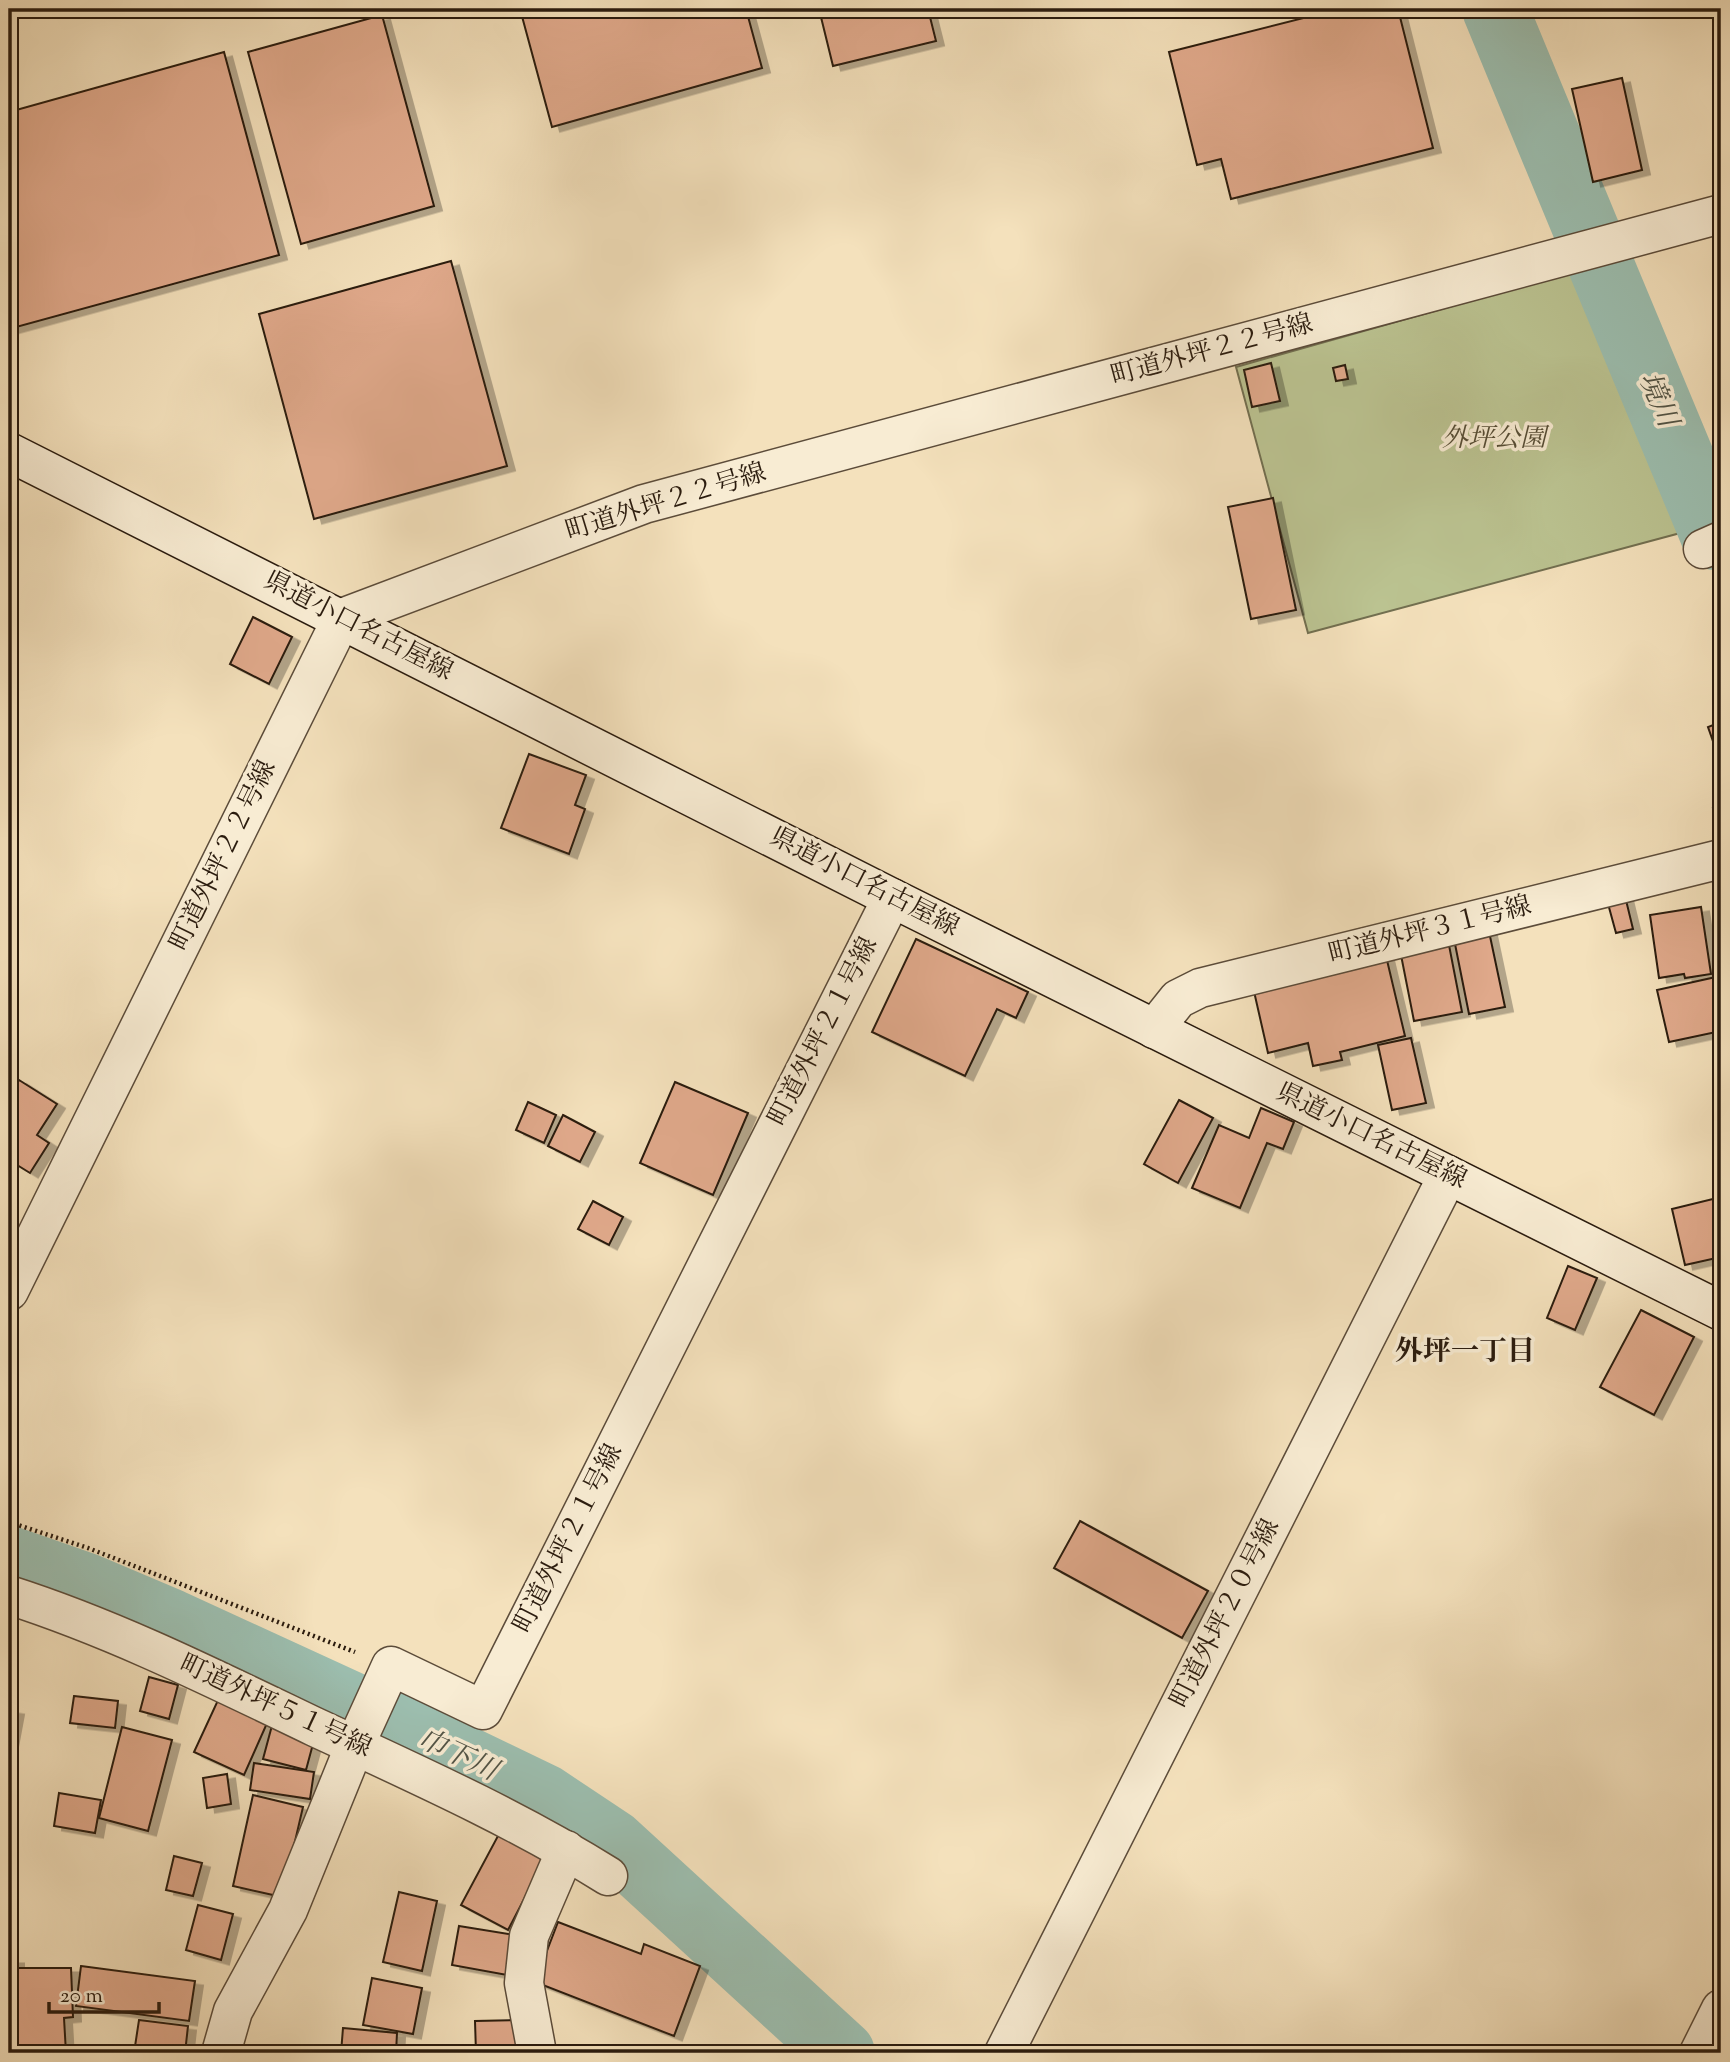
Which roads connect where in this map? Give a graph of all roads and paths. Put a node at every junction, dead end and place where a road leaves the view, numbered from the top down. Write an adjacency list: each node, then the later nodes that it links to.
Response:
1 (1721, 214): 3 (street, 町道外坪２２号線)
2 (9, 452): 3 (street, 県道小口名古屋線)
3 (342, 618): 5 (street, 県道小口名古屋線); 8 (street, 町道外坪２２号線)
4 (1721, 859): 6 (street, 町道外坪３１号線)
5 (892, 898): 6 (street, 県道小口名古屋線); 13 (street, 町道外坪２１号線)
6 (1154, 1029): 7 (street, 県道小口名古屋線)
7 (1448, 1175): 9 (street, 県道小口名古屋線); 19 (street, 町道外坪２０号線)
8 (9, 1291)
9 (1721, 1311)
10 (9, 1522): 12 (path)
11 (9, 1595): 13 (street, 町道外坪５１号線)
12 (323, 1639)
13 (356, 1742): 14 (street, 町道外坪５１号線); 17 (street, 町道外坪２１号線)
14 (566, 1850): 15 (street, 町道外坪５１号線); 18 (street)
15 (608, 1876)
16 (1721, 2009): 20 (street)
17 (221, 2053)
18 (537, 2053)
19 (1004, 2053)
20 (1699, 2053)

